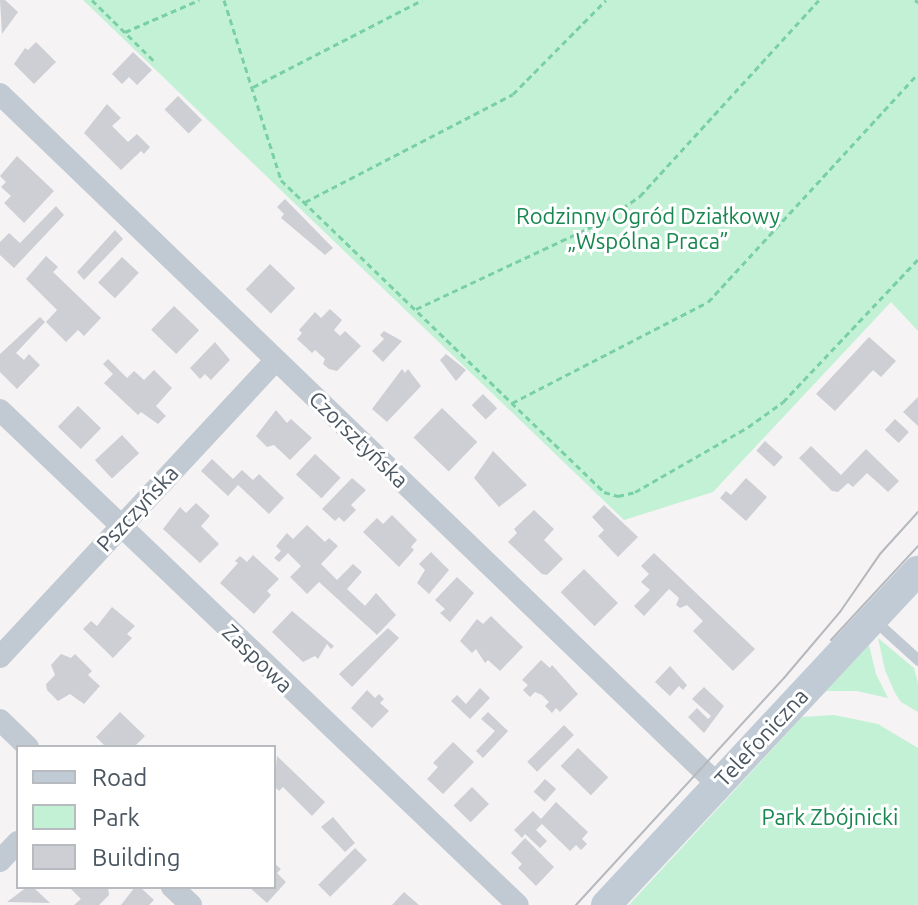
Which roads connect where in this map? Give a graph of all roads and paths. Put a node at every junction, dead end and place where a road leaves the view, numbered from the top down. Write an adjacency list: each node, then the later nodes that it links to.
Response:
1 (92, 0): 7 (path)
2 (199, 0): 7 (path)
3 (224, 0): 10 (path)
4 (422, 0): 10 (path)
5 (606, 0): 12 (path)
6 (819, 0): 14 (path)
7 (124, 32): 8 (path)
8 (153, 60)
9 (918, 74): 16 (path)
10 (253, 87): 12 (path)
11 (0, 94): 15 (street, Czorsztyńska)
12 (305, 202): 14 (path)
13 (918, 259): 16 (path)
14 (416, 309): 16 (path)
15 (276, 360): 18 (street, Pszczyńska); 25 (street, Czorsztyńska)
16 (512, 403)
17 (0, 410): 18 (street, Zaspowa)
18 (120, 526): 21 (street, Pszczyńska); 30 (street, Zaspowa)
19 (918, 571): 20 (street, Telefoniczna)
20 (873, 618): 22 (lane); 25 (street, Telefoniczna)
21 (0, 657)
22 (918, 660)
23 (0, 720): 24 (street)
24 (26, 745)
25 (717, 784): 31 (street, Telefoniczna)
26 (16, 844): 27 (street)
27 (0, 861)
28 (174, 889): 29 (street)
29 (191, 905)
30 (518, 905)
31 (606, 905)

